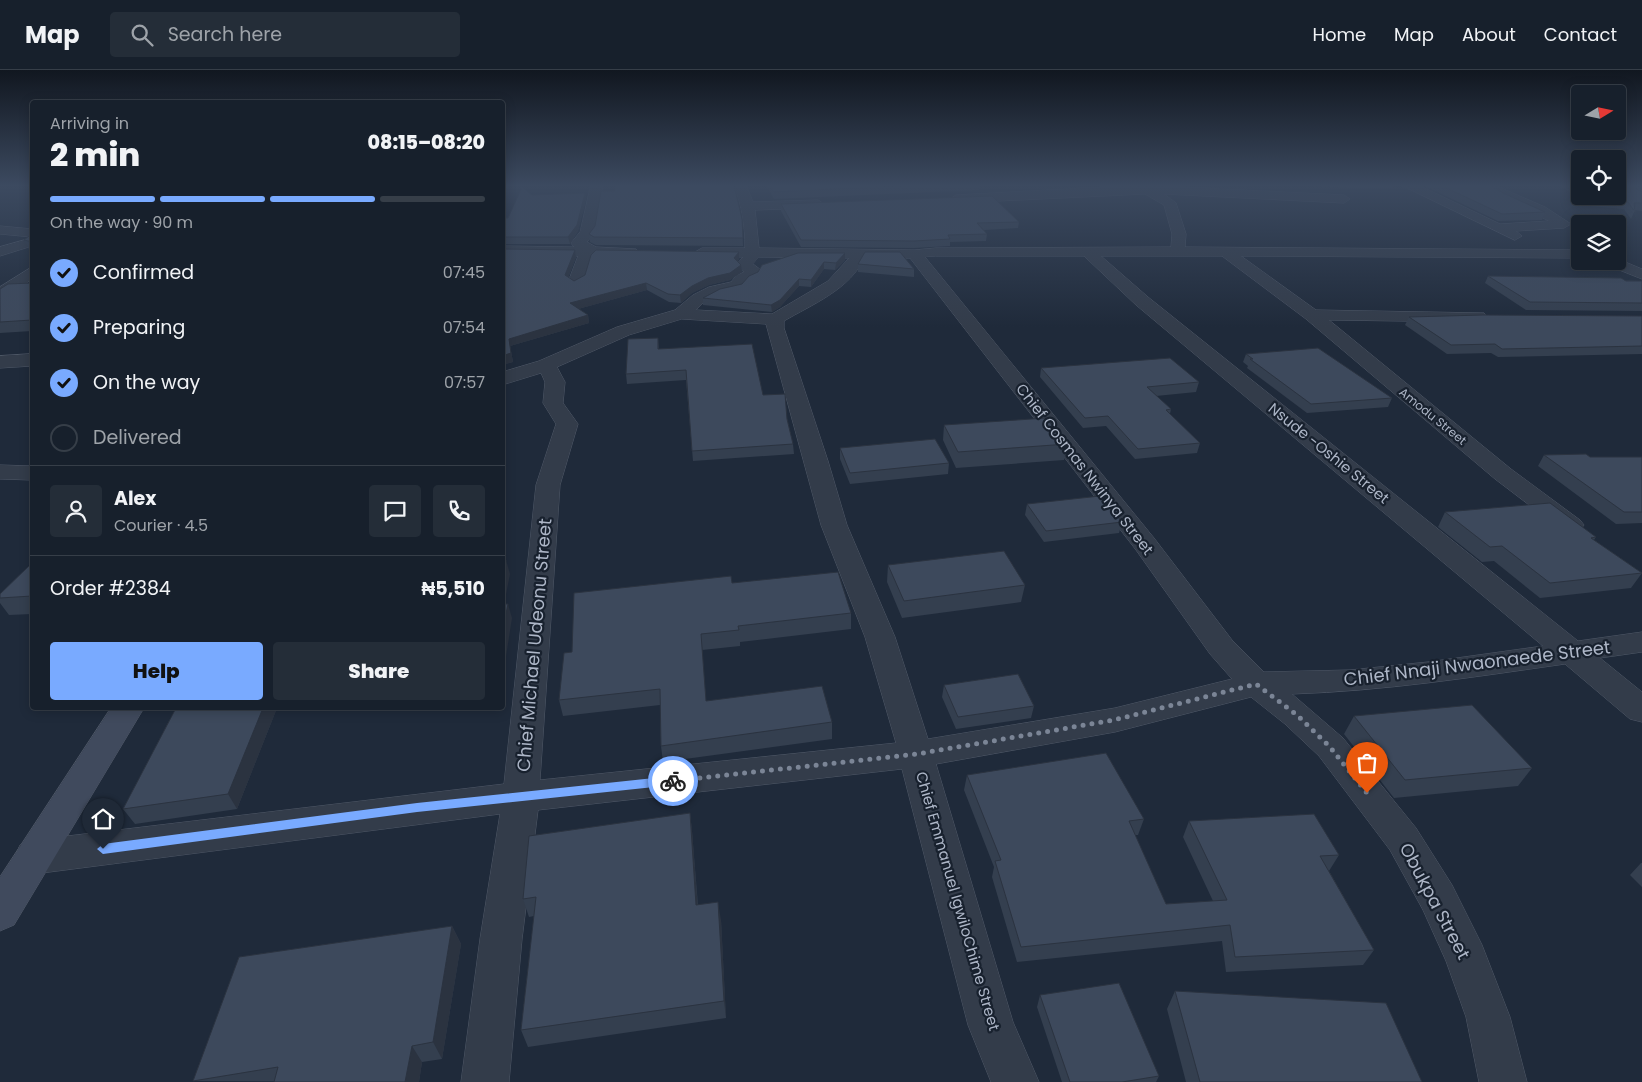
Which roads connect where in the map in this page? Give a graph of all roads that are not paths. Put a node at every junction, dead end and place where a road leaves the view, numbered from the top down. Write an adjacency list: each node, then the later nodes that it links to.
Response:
1 (587, 232): 8 (street)
2 (752, 232): 15 (street)
3 (1178, 232): 7 (street)
4 (1507, 232): 17 (street)
5 (30, 243): 9 (street)
6 (505, 250): 8 (street)
7 (1178, 250): 12 (street); 14 (street)
8 (592, 251): 10 (street); 24 (street)
9 (0, 252)
10 (642, 252)
11 (686, 252): 15 (street)
12 (1226, 252): 17 (street); 27 (street, Amodu Street)
13 (859, 253): 15 (street); 16 (street); 29 (street)
14 (1089, 253): 16 (street); 38 (street, Nsude -Oshie Street)
15 (751, 254): 26 (street)
16 (914, 254): 39 (street, Chief Cosmas Nwinya Street)
17 (1526, 254): 18 (street)
18 (1571, 254)
19 (1626, 254): 20 (street)
20 (1634, 255)
21 (1626, 268): 23 (street)
22 (30, 273): 25 (street)
23 (1642, 274)
24 (576, 282)
25 (0, 294)
26 (681, 314): 29 (street); 32 (street)
27 (1312, 315): 28 (street); 36 (street, Amodu Street)
28 (1492, 317)
29 (775, 320): 42 (street, Chief Emmanuel IgwiloChime Street)
30 (30, 360): 31 (street)
31 (0, 362)
32 (546, 365): 33 (street); 43 (street, Chief Michael Udeonu Street)
33 (505, 378)
34 (0, 472): 35 (street)
35 (30, 473)
36 (1588, 538)
37 (1642, 642): 38 (street, Chief Nnaji Nwaonaede Street)
38 (1569, 652): 39 (street, Chief Nnaji Nwaonaede Street); 41 (street, Nsude -Oshie Street)
39 (1256, 684): 42 (street, Chief Nnaji Nwaonaede Street); 48 (street, Obukpa Street)
40 (127, 710): 44 (main road)
41 (1642, 710)
42 (917, 754): 43 (street, Chief Nnaji Nwaonaede Street); 47 (street, Chief Emmanuel IgwiloChime Street)
43 (521, 798): 44 (street, Chief Nnaji Nwaonaede Street); 46 (street, Chief Michael Udeonu Street)
44 (34, 858): 45 (main road)
45 (0, 912)
46 (485, 1082)
47 (1016, 1082)
48 (1503, 1082)

